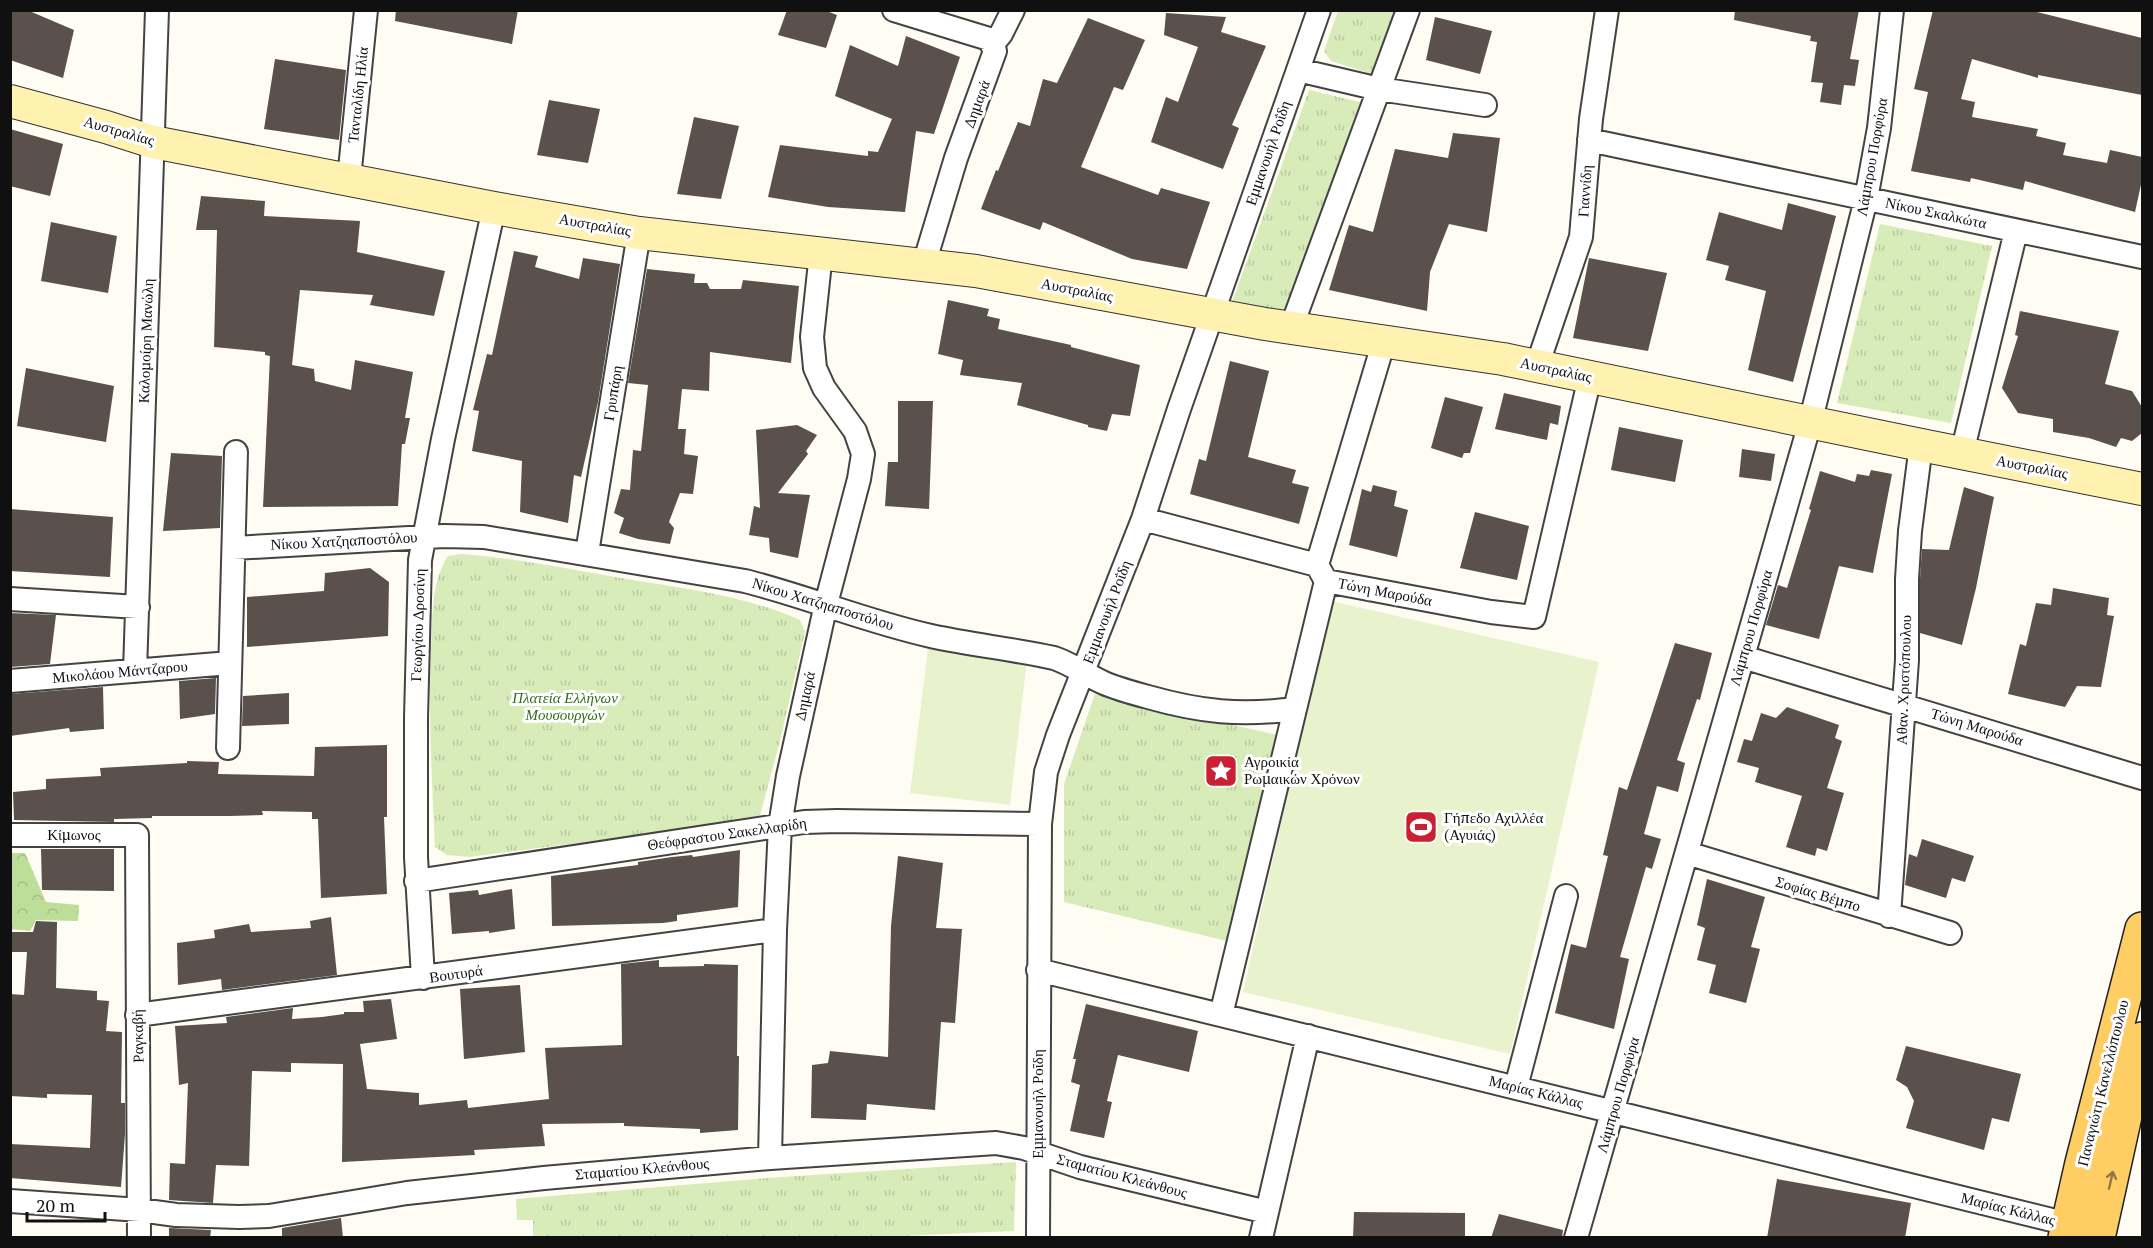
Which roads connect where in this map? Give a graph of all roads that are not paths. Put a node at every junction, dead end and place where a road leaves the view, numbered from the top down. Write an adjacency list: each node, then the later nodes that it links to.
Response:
1 (157, 10): 15 (street, Καλομοίρη Μανώλη)
2 (366, 10): 16 (street, Τανταλίδη Ηλία)
3 (894, 10): 9 (street)
4 (1013, 10): 9 (street)
5 (1319, 10): 10 (street, Εμμανουήλ Ροΐδη)
6 (1408, 10): 11 (street)
7 (1607, 10): 14 (street, Γιαννίδη)
8 (1892, 10): 17 (street, Λάμπρου Πορφύρα)
9 (993, 44): 23 (street, Δημαρά)
10 (1298, 70): 11 (street); 24 (street, Εμμανουήλ Ροΐδη)
11 (1379, 89): 13 (street); 25 (street)
12 (10, 101): 15 (main road, Αυστραλίας)
13 (1485, 105)
14 (1589, 140): 17 (street, Νίκου Σκαλκώτα); 27 (street, Γιαννίδη)
15 (153, 142): 16 (main road, Αυστραλίας); 41 (street, Καλομοίρη Μανώλη)
16 (349, 179): 18 (main road, Αυστραλίας)
17 (1866, 199): 19 (street, Νίκου Σκαλκώτα); 29 (street, Λάμπρου Πορφύρα)
18 (494, 208): 20 (main road, Αυστραλίας); 35 (street, Γεωργίου Δροσίνη)
19 (2016, 231): 22 (street, Νίκου Σκαλκώτα); 32 (street)
20 (639, 232): 21 (main road, Αυστραλίας); 37 (street, Γρυπάρη)
21 (821, 253): 23 (main road, Αυστραλίας); 40 (street, Δημαρά)
22 (2142, 257)
23 (924, 264): 24 (main road, Αυστραλίας)
24 (1212, 315): 25 (main road, Αυστραλίας); 34 (street, Εμμανουήλ Ροΐδη)
25 (1291, 328): 26 (main road, Αυστραλίας)
26 (1384, 341): 27 (main road, Αυστραλίας); 38 (street)
27 (1537, 366): 28 (main road, Αυστραλίας)
28 (1590, 377): 29 (main road, Αυστραλίας); 38 (street, Τώνη Μαρούδα)
29 (1810, 423): 30 (main road, Αυστραλίας); 42 (street, Λάμπρου Πορφύρα)
30 (1921, 445): 32 (main road, Αυστραλίας); 47 (street, Αθαν. Χριστόπουλου)
31 (236, 452): 36 (street)
32 (1962, 453): 33 (main road, Αυστραλίας)
33 (2142, 489)
34 (1143, 519): 38 (street, Τώνη Μαρούδα); 45 (street, Εμμανουήλ Ροΐδη)
35 (423, 537): 36 (street, Νίκου Χατζηαποστόλου); 37 (street, Νίκου Χατζηαποστόλου); 56 (street, Γεωργίου Δροσίνη)
36 (234, 548): 43 (street)
37 (587, 553): 40 (street, Νίκου Χατζηαποστόλου)
38 (1321, 573): 48 (street)
39 (10, 599): 41 (street)
40 (826, 604): 45 (street, Νίκου Χατζηαποστόλου); 52 (street, Δημαρά)
41 (138, 606): 44 (street, Καλομοίρη Μανώλη)
42 (1743, 657): 47 (street, Τώνη Μαρούδα); 55 (street, Λάμπρου Πορφύρα)
43 (230, 663): 44 (street, Μικολάου Μάντζαρου); 49 (street)
44 (135, 671): 46 (street, Μικολάου Μάντζαρου)
45 (1084, 671): 48 (street, Νίκου Χατζηαποστόλου); 51 (street, Εμμανουήλ Ροΐδη)
46 (10, 681)
47 (1905, 705): 50 (street, Τώνη Μαρούδα); 58 (street, Αθαν. Χριστόπουλου)
48 (1295, 709): 65 (street)
49 (228, 748)
50 (2142, 778)
51 (1040, 825): 52 (street, Θεόφραστου Σακελλαρίδη); 62 (street, Εμμανουήλ Ροΐδη)
52 (780, 826): 56 (street, Θεόφραστου Σακελλαρίδη); 60 (street, Δημαρά)
53 (10, 835): 54 (street, Κίμωνος)
54 (137, 835): 64 (street, Ραγκαβή)
55 (1687, 853): 58 (street, Σοφίας Βέμπο); 70 (street, Λάμπρου Πορφύρα)
56 (416, 881): 63 (street, Γεωργίου Δροσίνη)
57 (1566, 896): 69 (street)
58 (1889, 916): 61 (street, Σοφίας Βέμπο)
59 (2142, 928): 76 (main road, Παναγιώτη Κανελλόπουλου)
60 (775, 930): 63 (street, Βουτυρά); 72 (street, Δημαρά)
61 (1950, 933)
62 (1038, 970): 65 (street, Μαρίας Κάλλας); 71 (street, Εμμανουήλ Ροΐδη)
63 (423, 978): 64 (street, Βουτυρά)
64 (137, 1015): 74 (street, Ραγκαβή)
65 (1221, 1015): 66 (street, Μαρίας Κάλλας)
66 (1308, 1036): 69 (street, Μαρίας Κάλλας); 75 (street)
67 (2142, 1039): 68 (main road, Παναγιώτη Κανελλόπουλου)
68 (2137, 1086): 81 (main road, Παναγιώτη Κανελλόπουλου, one-way to 68)
69 (1516, 1087): 70 (street, Μαρίας Κάλλας)
70 (1614, 1111): 76 (street, Μαρίας Κάλλας); 80 (street, Λάμπρου Πορφύρα)
71 (1037, 1152): 72 (street, Σταματίου Κλεάνθους); 75 (street, Σταματίου Κλεάνθους); 78 (street, Εμμανουήλ Ροΐδη)
72 (770, 1158): 74 (street, Σταματίου Κλεάνθους)
73 (10, 1201): 74 (street, Σταματίου Κλεάνθους)
74 (140, 1210): 77 (street, Ραγκαβή)
75 (1267, 1212): 79 (street)
76 (2067, 1231)
77 (139, 1238)
78 (1038, 1238)
79 (1261, 1238)
80 (1576, 1238)
81 (2098, 1238)

